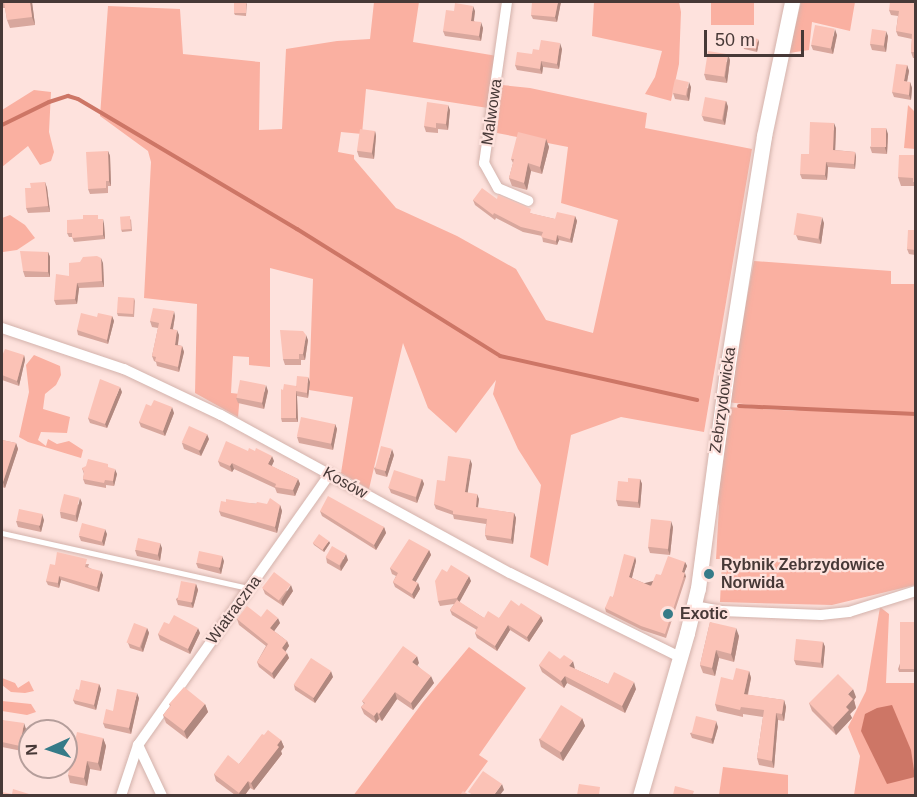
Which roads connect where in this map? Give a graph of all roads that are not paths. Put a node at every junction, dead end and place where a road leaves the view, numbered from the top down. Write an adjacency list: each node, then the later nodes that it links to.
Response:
1 (507, 2): 3 (street, Malwowa)
2 (792, 2): 9 (street, Zebrzydowicka)
3 (528, 201)
4 (2, 328): 5 (street, Kosów)
5 (330, 474): 7 (street, Wiatraczna); 10 (street, Kosów)
6 (2, 533): 7 (lane)
7 (250, 589): 11 (street, Wiatraczna)
8 (915, 591): 9 (street)
9 (694, 606): 10 (street, Zebrzydowicka)
10 (680, 657): 14 (street, Zebrzydowicka)
11 (138, 745): 12 (street, Wiatraczna); 13 (street)
12 (121, 795)
13 (162, 795)
14 (640, 795)

